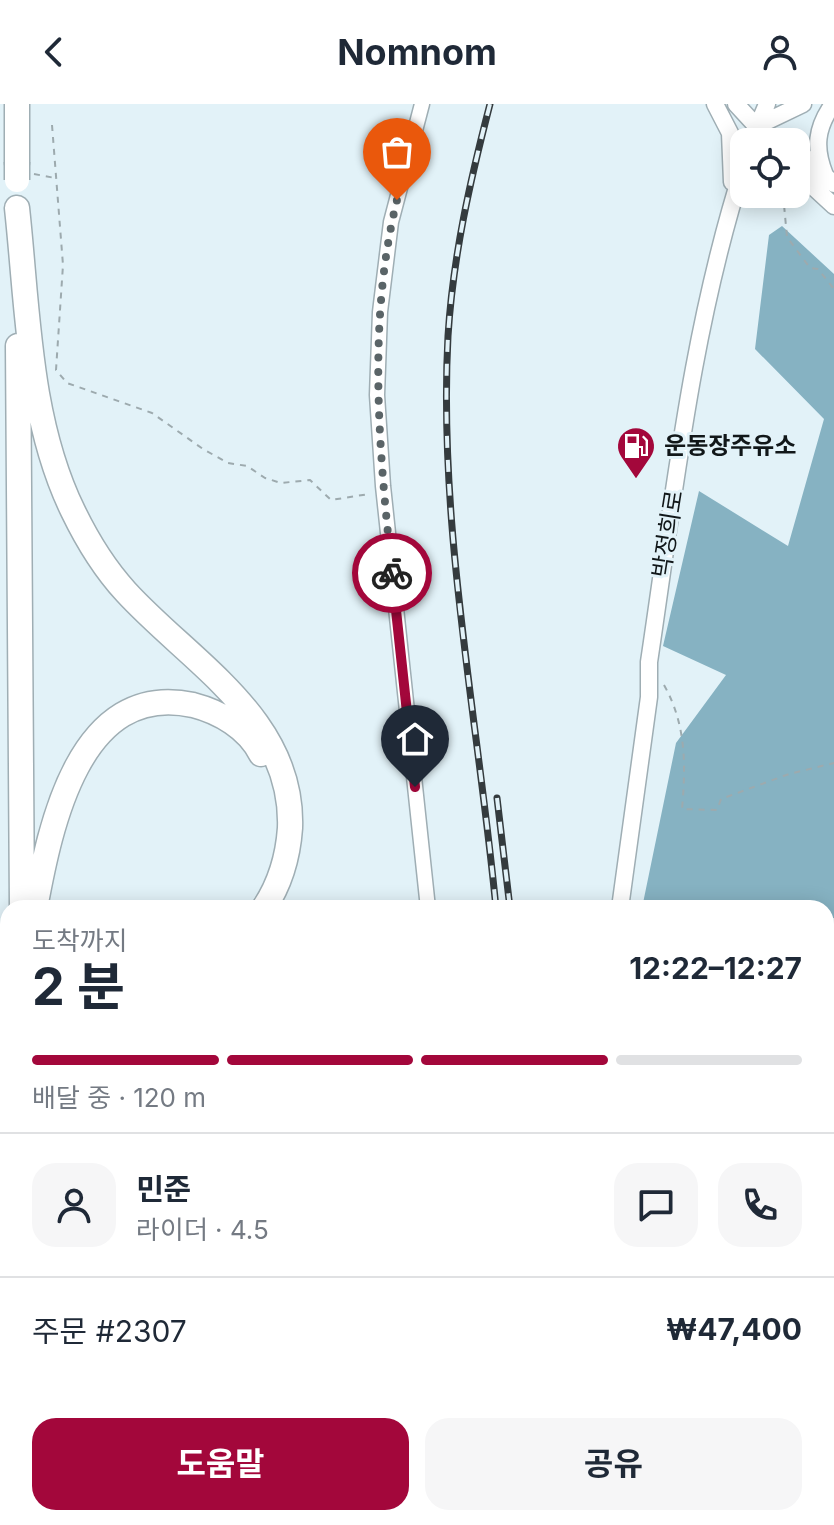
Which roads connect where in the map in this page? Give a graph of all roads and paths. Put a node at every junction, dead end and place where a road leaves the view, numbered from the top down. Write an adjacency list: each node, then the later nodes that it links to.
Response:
1 (17, 104): 15 (highway)
2 (422, 104): 21 (street)
3 (715, 104): 19 (street)
4 (736, 104): 9 (street)
5 (767, 104): 10 (street)
6 (803, 104): 11 (street)
7 (833, 104): 13 (street)
8 (52, 125): 21 (path)
9 (750, 128)
10 (757, 128)
11 (764, 128)
12 (810, 165): 13 (street)
13 (826, 183): 14 (street)
14 (834, 206)
15 (17, 208): 24 (highway); 27 (highway)
16 (732, 208): 19 (street, 박정희로)
17 (734, 208): 19 (street)
18 (784, 208): 20 (path)
19 (730, 214): 22 (street, 박정희로)
20 (834, 289)
21 (384, 491): 28 (street)
22 (649, 662): 23 (path); 29 (street, 박정희로)
23 (834, 763)
24 (22, 900)
25 (37, 900): 26 (highway)
26 (253, 900)
27 (268, 900)
28 (427, 900)
29 (621, 900)
30 (0, 1512): 31 (highway)
31 (0, 1525)

